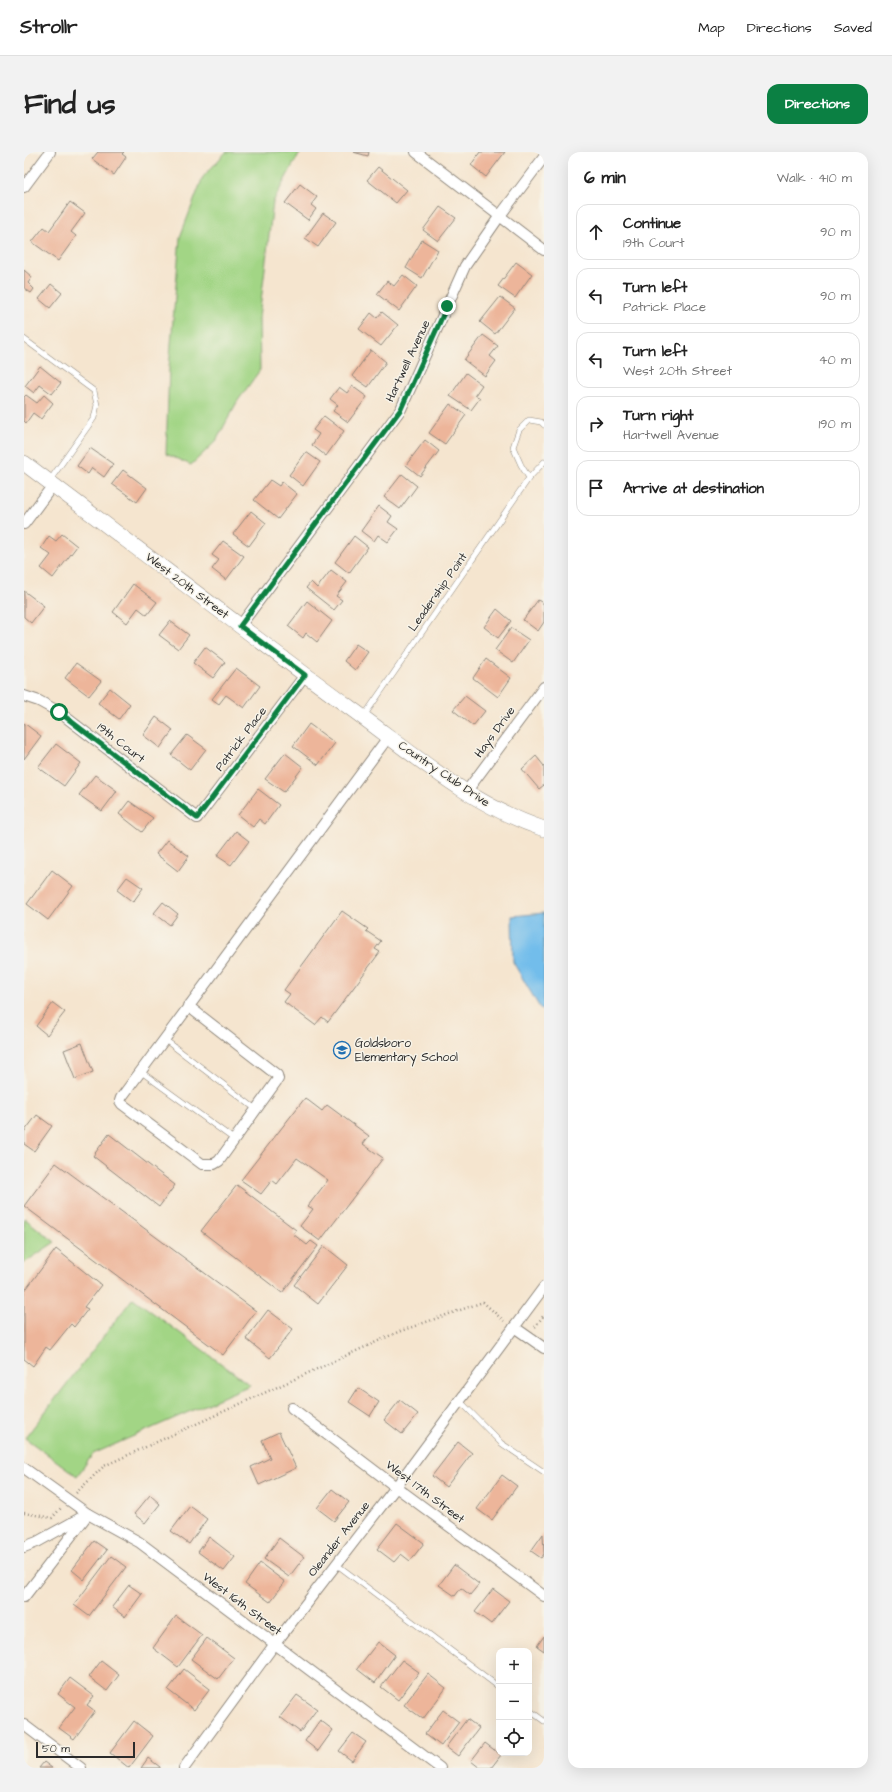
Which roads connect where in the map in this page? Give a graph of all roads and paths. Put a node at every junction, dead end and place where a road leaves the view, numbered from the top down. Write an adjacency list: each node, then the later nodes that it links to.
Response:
1 (50, 152): 4 (street)
2 (416, 152): 5 (street)
3 (544, 157): 5 (street, Hartwell Avenue)
4 (24, 188)
5 (499, 217): 6 (street); 14 (street, Hartwell Avenue)
6 (544, 250)
7 (24, 339): 12 (lane)
8 (544, 425): 11 (lane)
9 (544, 462): 11 (lane, Leadership Point)
10 (24, 463): 12 (street, West 20th Street)
11 (529, 478): 18 (lane, Leadership Point)
12 (51, 483): 13 (street); 14 (street, West 20th Street)
13 (24, 524)
14 (240, 626): 15 (street, West 20th Street)
15 (305, 675): 18 (street, West 20th Street); 21 (street, Patrick Place)
16 (544, 686): 20 (street, Hays Drive)
17 (24, 696): 21 (street, 19th Court)
18 (363, 717): 19 (street, West 20th Street)
19 (389, 736): 20 (street, Country Club Drive); 23 (street)
20 (466, 792): 22 (street, Country Club Drive)
21 (197, 818)
22 (544, 829)
23 (188, 1006): 24 (street); 26 (street)
24 (164, 1039): 25 (street); 26 (lane)
25 (140, 1071): 27 (lane); 27 (street)
26 (257, 1110): 27 (street)
27 (234, 1140)
28 (544, 1287): 30 (street, Oleander Avenue)
29 (483, 1302): 37 (path)
30 (514, 1327): 31 (street); 32 (street, Oleander Avenue)
31 (544, 1348)
32 (459, 1401): 35 (lane); 36 (street, Oleander Avenue)
33 (292, 1408): 36 (street, West 17th Street)
34 (24, 1468): 37 (street, West 16th Street)
35 (544, 1472)
36 (396, 1487): 41 (street, Oleander Avenue); 42 (street, West 17th Street)
37 (68, 1501): 38 (path); 39 (street, West 16th Street)
38 (24, 1513)
39 (88, 1514): 40 (street); 43 (street); 44 (street, West 16th Street)
40 (24, 1547)
41 (336, 1564): 44 (street, Oleander Avenue); 45 (lane)
42 (544, 1596)
43 (24, 1597)
44 (274, 1645): 50 (street, Oleander Avenue); 51 (street, West 16th Street)
45 (496, 1685)
46 (532, 1712): 47 (lane)
47 (544, 1721)
48 (24, 1725): 49 (street)
49 (81, 1768)
50 (184, 1768)
51 (440, 1768)

